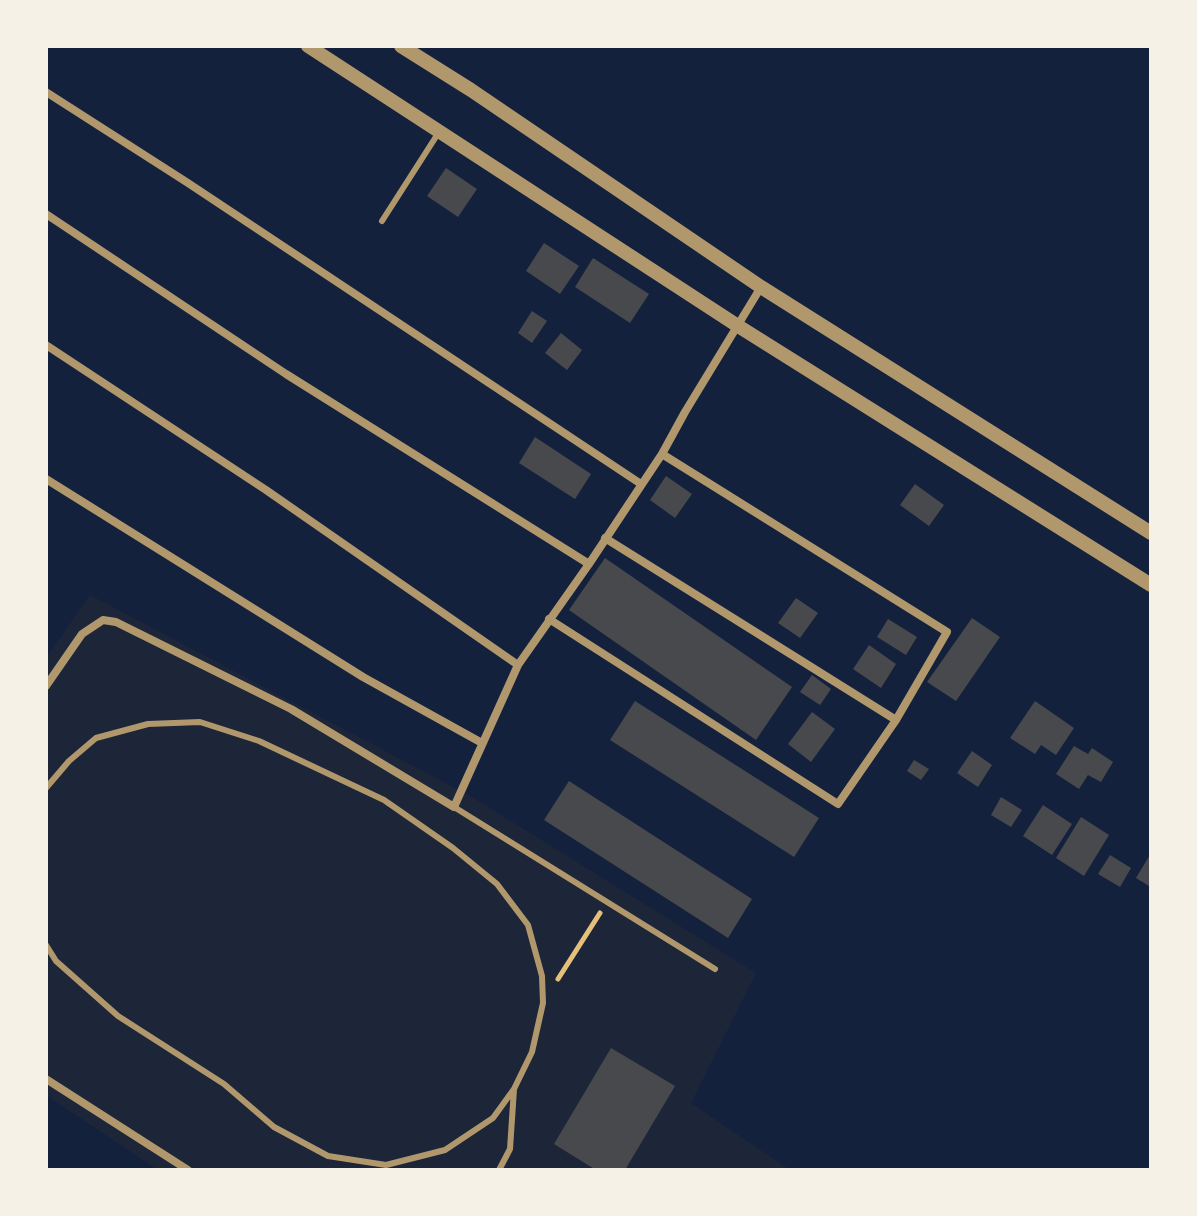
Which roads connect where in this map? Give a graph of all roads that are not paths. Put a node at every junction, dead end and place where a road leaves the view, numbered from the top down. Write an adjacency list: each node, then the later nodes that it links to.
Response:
1 (308, 46): 4 (street)
2 (401, 46): 7 (street)
3 (46, 92): 12 (street)
4 (439, 132): 6 (lane); 8 (street)
5 (46, 214): 15 (street)
6 (382, 221)
7 (761, 287): 8 (street); 13 (street)
8 (738, 326): 10 (street); 16 (street)
9 (46, 345): 18 (street)
10 (662, 454): 12 (street); 20 (street)
11 (46, 479): 21 (street)
12 (641, 484): 14 (street)
13 (1151, 533)
14 (605, 538): 15 (street); 20 (street)
15 (589, 564): 17 (street)
16 (1151, 585)
17 (549, 619): 18 (street); 20 (street)
18 (518, 665): 21 (street)
19 (46, 686): 23 (street)
20 (896, 720)
21 (482, 743): 23 (street)
22 (46, 788): 27 (lane)
23 (454, 807): 25 (lane)
24 (46, 945): 27 (lane)
25 (715, 969)
26 (46, 1079): 28 (street)
27 (514, 1089): 29 (lane)
28 (188, 1170)
29 (499, 1170)

